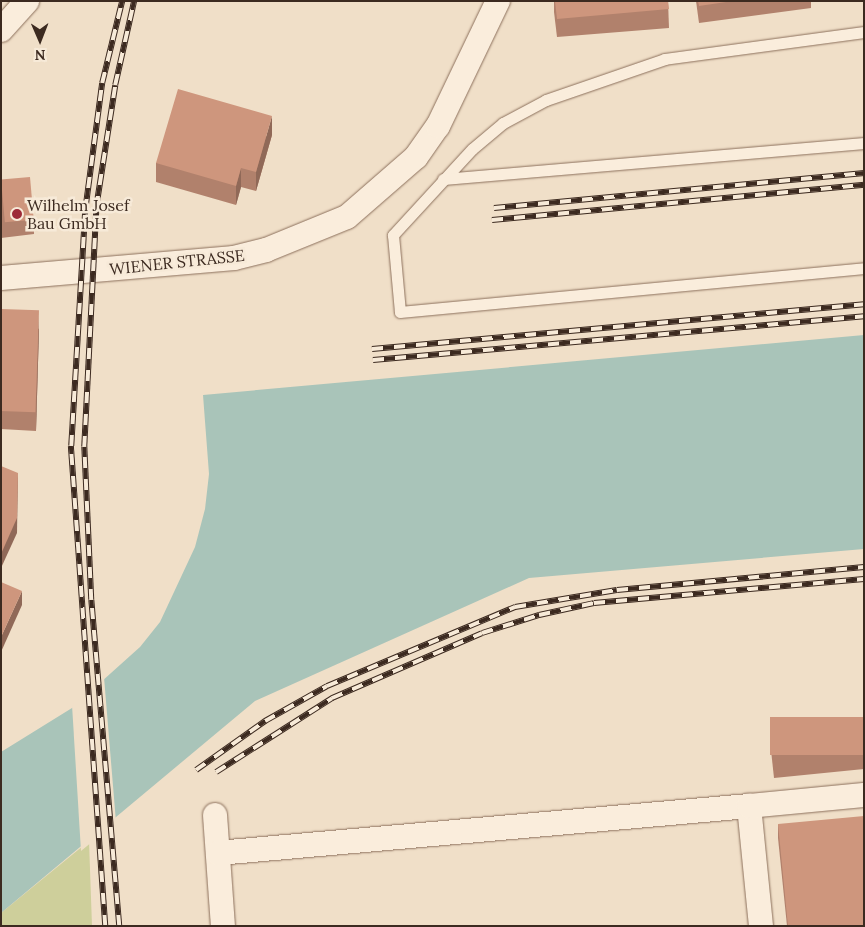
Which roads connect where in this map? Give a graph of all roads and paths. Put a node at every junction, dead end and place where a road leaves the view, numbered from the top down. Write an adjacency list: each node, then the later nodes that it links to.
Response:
1 (27, 1): 3 (street)
2 (498, 1): 8 (street, WIENER STRASSE)
3 (1, 30)
4 (864, 32): 6 (lane)
5 (864, 143): 6 (lane)
6 (443, 179): 7 (lane)
7 (864, 268)
8 (1, 278)
9 (864, 795): 10 (street)
10 (749, 806): 12 (street); 14 (street)
11 (215, 815): 12 (street)
12 (218, 854): 13 (street)
13 (223, 926)
14 (761, 926)

